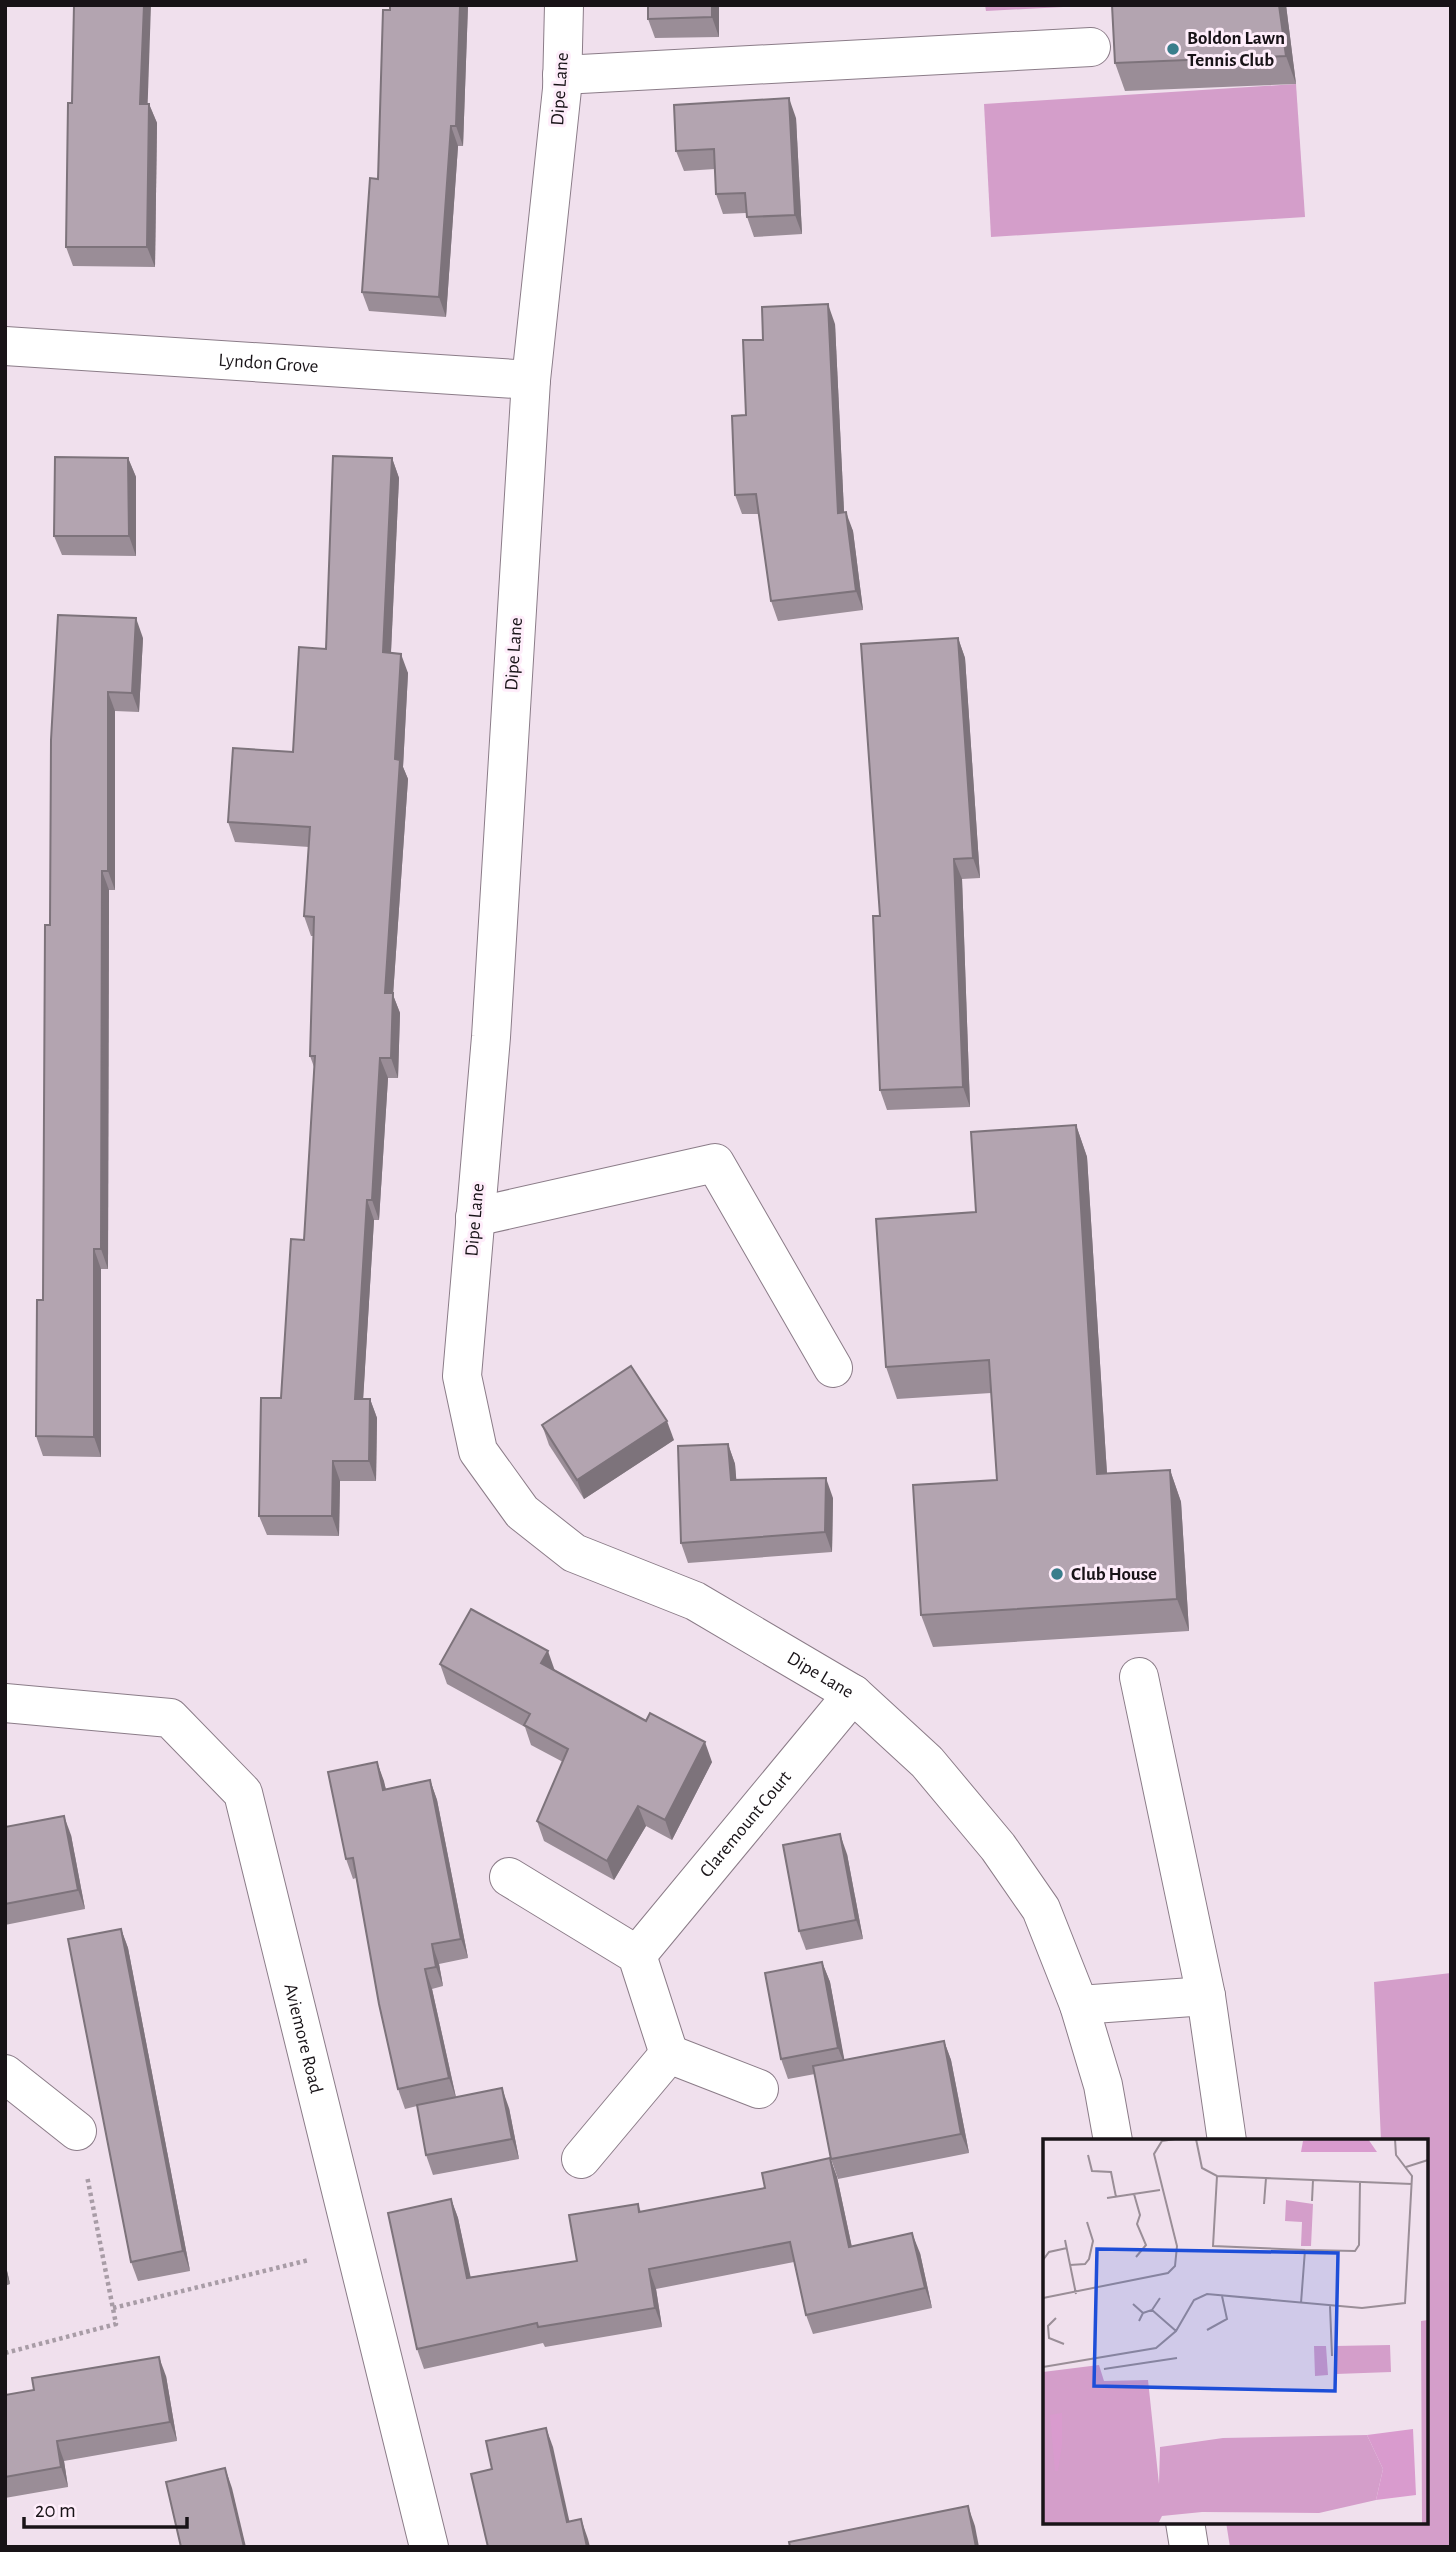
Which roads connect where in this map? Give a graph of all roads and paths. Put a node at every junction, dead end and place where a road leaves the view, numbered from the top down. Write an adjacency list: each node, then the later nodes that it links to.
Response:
1 (565, 5): 3 (street, Dipe Lane)
2 (1091, 47): 3 (street)
3 (562, 75): 5 (street, Dipe Lane)
4 (5, 346): 5 (street, Lyndon Grove)
5 (531, 380): 6 (street, Dipe Lane)
6 (475, 1217): 7 (street); 9 (street, Dipe Lane)
7 (833, 1368)
8 (1139, 1677): 13 (street)
9 (853, 1694): 12 (street, Claremount Court); 14 (street, Dipe Lane)
10 (5, 1703): 22 (street, Aviemore Road)
11 (509, 1877): 12 (street)
12 (637, 1955): 15 (street)
13 (1206, 1996): 14 (street); 20 (street)
14 (1079, 2005): 19 (street, Dipe Lane)
15 (669, 2054): 17 (street); 21 (street)
16 (5, 2074): 18 (street)
17 (759, 2089)
18 (77, 2131): 23 (path)
19 (1113, 2139)
20 (1227, 2139)
21 (581, 2159)
22 (355, 2249): 23 (path); 26 (street, Aviemore Road)
23 (113, 2308): 24 (path)
24 (5, 2353)
25 (1185, 2524): 27 (street)
26 (429, 2547)
27 (1189, 2547)

